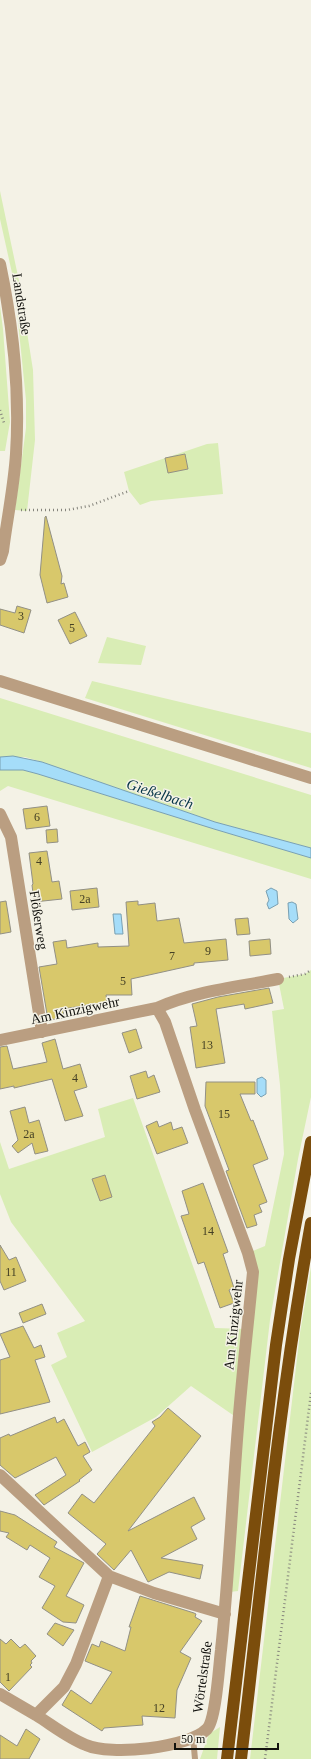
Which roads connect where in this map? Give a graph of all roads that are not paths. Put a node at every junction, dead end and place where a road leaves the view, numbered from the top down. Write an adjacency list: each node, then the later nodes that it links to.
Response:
1 (0, 264): 2 (street, Landstraße)
2 (0, 560)
3 (0, 681): 4 (street)
4 (311, 778)
5 (0, 814): 8 (street, Flößerweg)
6 (278, 979): 7 (street, Am Kinzigwehr)
7 (157, 1008): 8 (street, Am Kinzigwehr); 14 (street, Am Kinzigwehr)
8 (42, 1032): 9 (street, Am Kinzigwehr)
9 (0, 1040)
10 (311, 1142): 19 (highway)
11 (311, 1223): 20 (highway)
12 (0, 1475): 13 (street)
13 (109, 1576): 14 (street); 16 (street)
14 (225, 1614): 17 (street, Wörtelstraße)
15 (0, 1694): 16 (street, Wörtelstraße)
16 (36, 1715): 17 (street, Wörtelstraße)
17 (193, 1737): 18 (lane)
18 (195, 1759)
19 (227, 1759)
20 (241, 1759)

